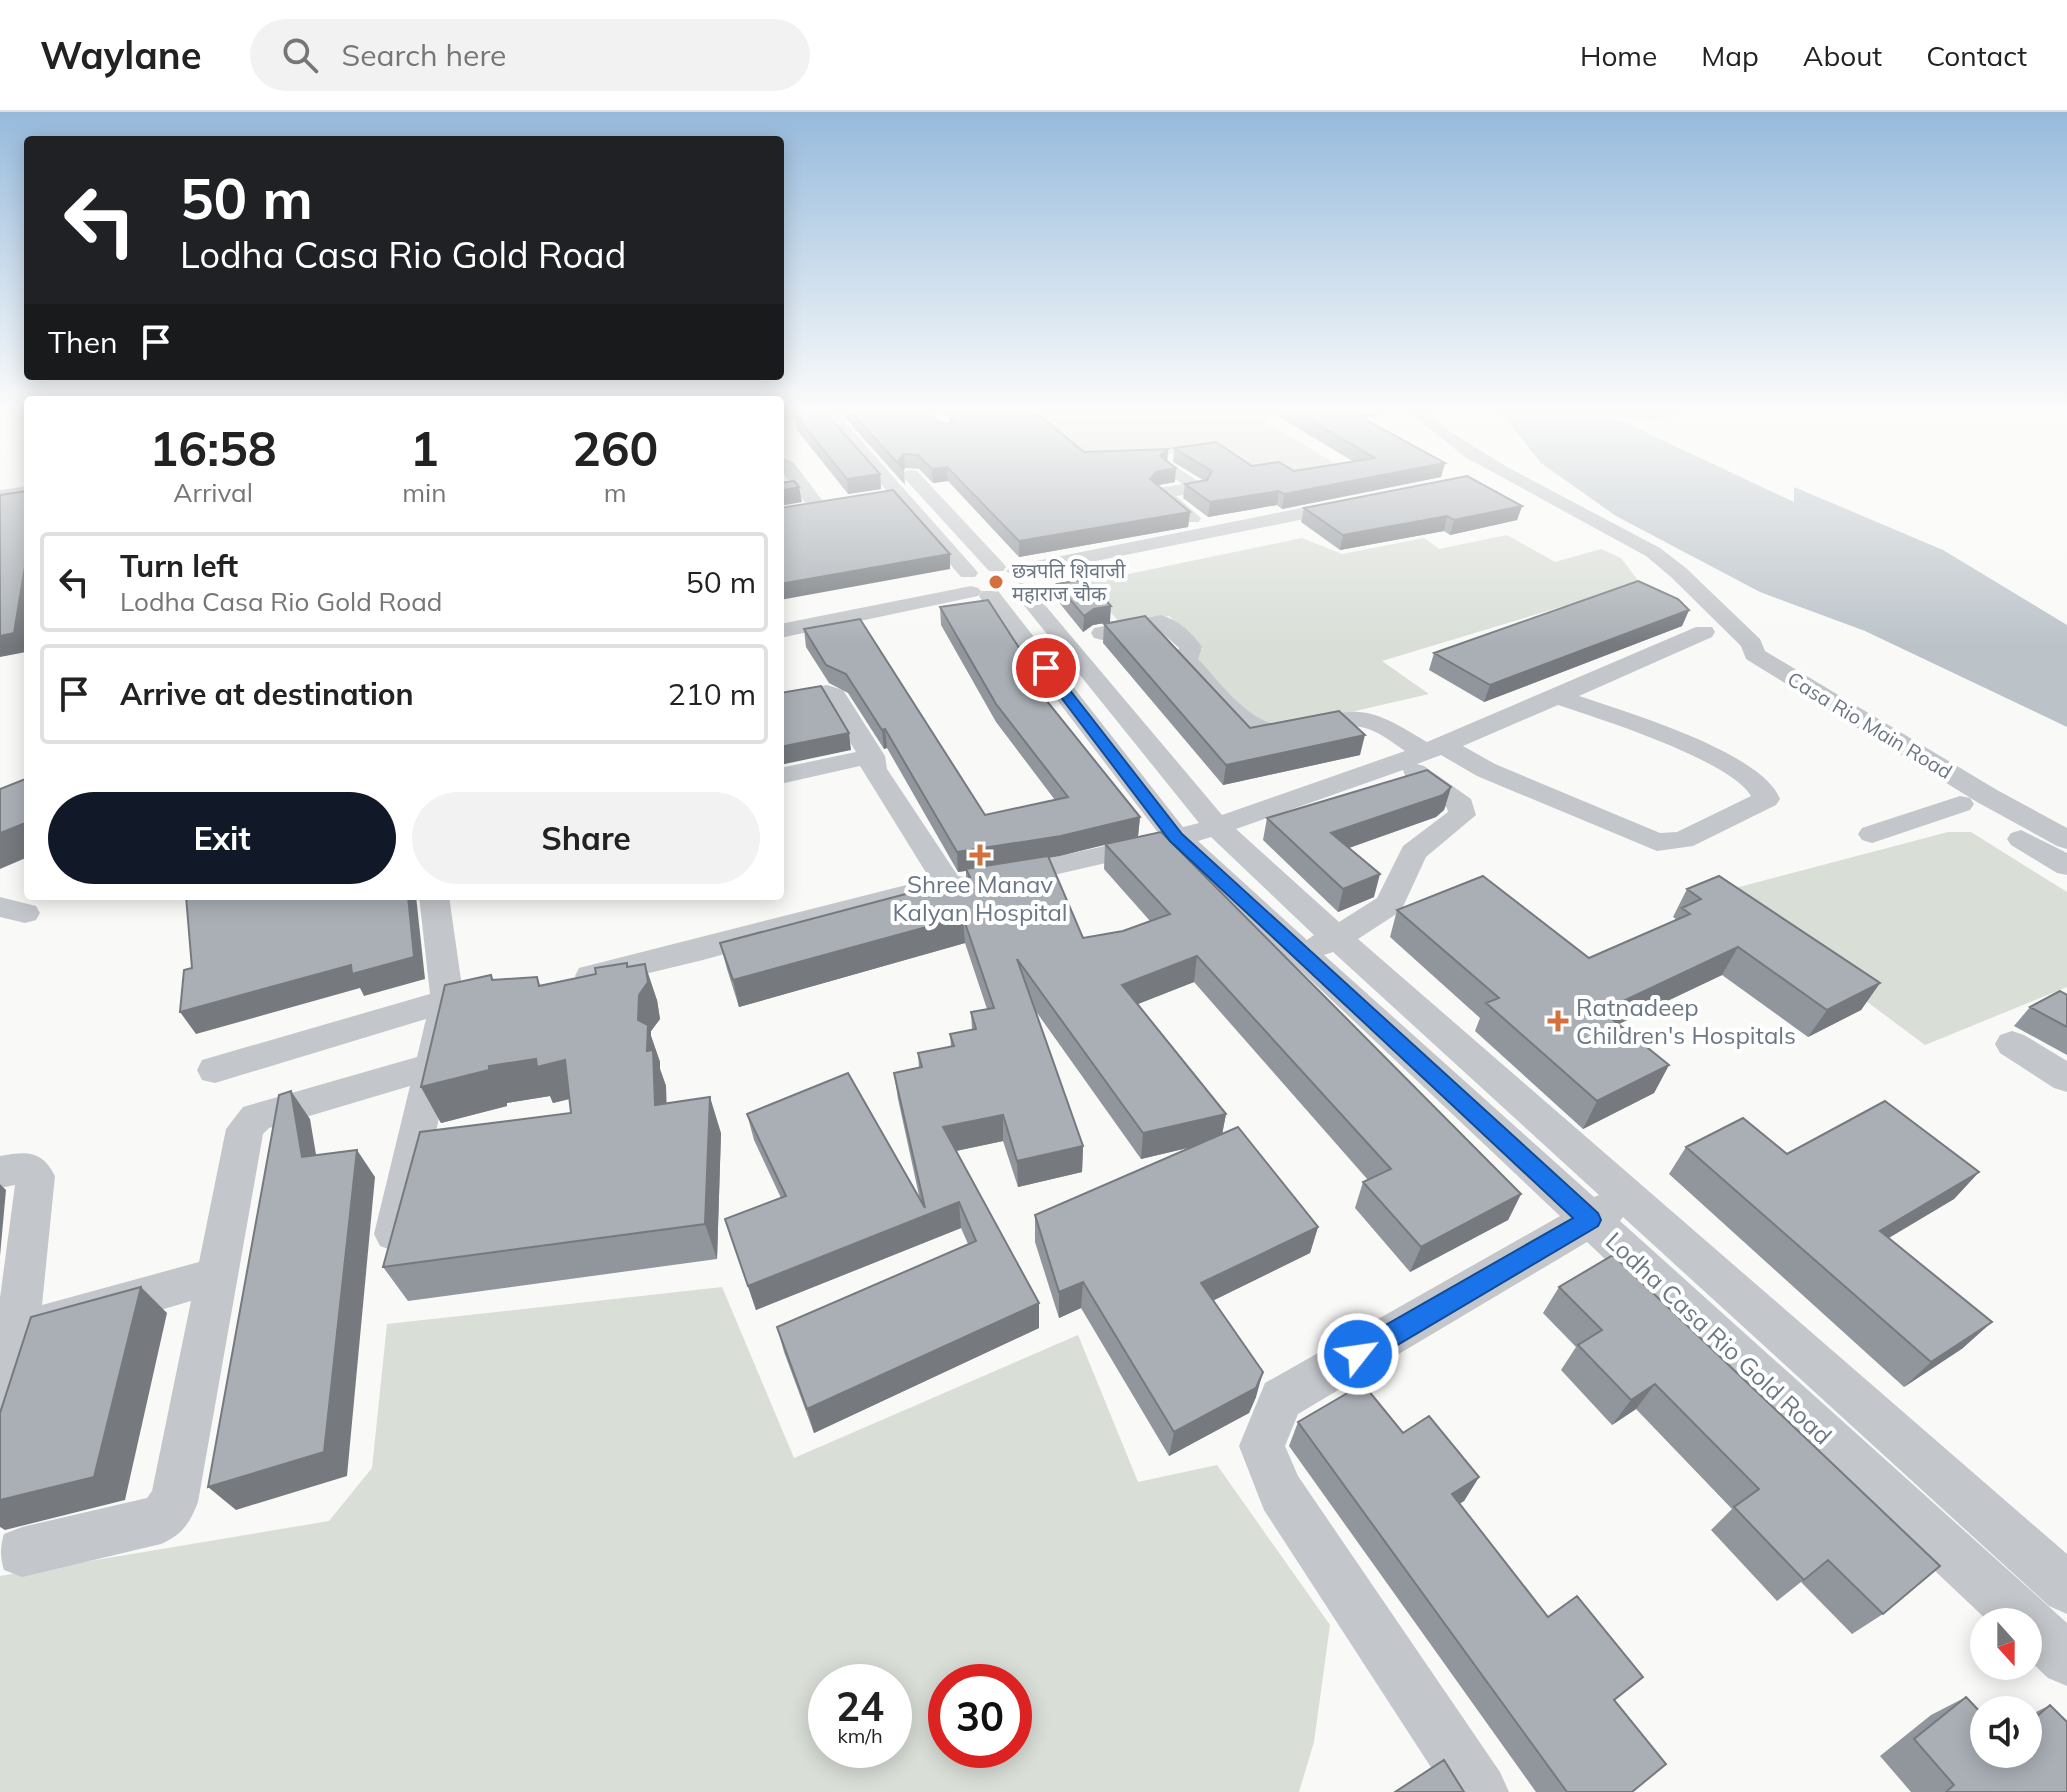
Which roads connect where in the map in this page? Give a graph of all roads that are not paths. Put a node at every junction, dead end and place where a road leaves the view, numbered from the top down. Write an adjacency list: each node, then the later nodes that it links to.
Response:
1 (802, 489): 13 (street)
2 (895, 489): 9 (street, Lodha Casa Rio Gold Road)
3 (1184, 489): 15 (street)
4 (1522, 489): 16 (street, Casa Rio Main Road)
5 (1526, 489): 22 (street, Casa Rio Main Road)
6 (925, 491): 9 (street); 17 (street, Lodha Casa Rio Gold Road)
7 (24, 492): 8 (street)
8 (0, 495)
9 (900, 495): 10 (street); 18 (street, Lodha Casa Rio Gold Road)
10 (873, 499)
11 (24, 502): 12 (street)
12 (0, 505)
13 (818, 508)
14 (1294, 528): 15 (street)
15 (1210, 532): 17 (street)
16 (1644, 570)
17 (1011, 576): 18 (street); 18 (street); 30 (street, Lodha Casa Rio Gold Road)
18 (972, 585): 19 (street); 20 (street); 32 (street, Lodha Casa Rio Gold Road)
19 (784, 612)
20 (784, 630)
21 (1102, 633): 25 (street)
22 (1754, 654): 23 (street, Casa Rio Main Road); 29 (street, Casa Rio Main Road)
23 (1557, 697): 25 (street); 25 (street)
24 (784, 700): 26 (street)
25 (1422, 752): 30 (street); 37 (street)
26 (872, 756): 27 (street); 35 (street)
27 (784, 775)
28 (1914, 777): 29 (street)
29 (1973, 800): 31 (street); 33 (street, Casa Rio Main Road); 34 (street, Casa Rio Main Road)
30 (1218, 828): 32 (street); 37 (street, Lodha Casa Rio Gold Road)
31 (1872, 834)
32 (1176, 837): 35 (street); 37 (street, Lodha Casa Rio Gold Road)
33 (2067, 840)
34 (2067, 866)
35 (950, 887): 38 (street)
36 (434, 900): 40 (street)
37 (1319, 945): 46 (street, Lodha Casa Rio Gold Road)
38 (563, 982)
39 (516, 993): 40 (street)
40 (447, 1001): 42 (street); 43 (street)
41 (2012, 1044): 44 (street)
42 (432, 1066): 47 (street); 48 (street)
43 (215, 1070)
44 (2067, 1078)
45 (0, 1172): 49 (street)
46 (1609, 1208): 52 (street, Lodha Casa Rio Gold Road); 53 (street, Lodha Casa Rio Gold Road); 56 (street)
47 (391, 1247)
48 (218, 1275): 49 (street); 51 (street)
49 (17, 1332): 50 (street)
50 (0, 1402)
51 (22, 1552)
52 (2067, 1588)
53 (2014, 1608)
54 (2042, 1635): 55 (street, Lodha Casa Rio Gold Road)
55 (2067, 1659)
56 (1480, 1792)

